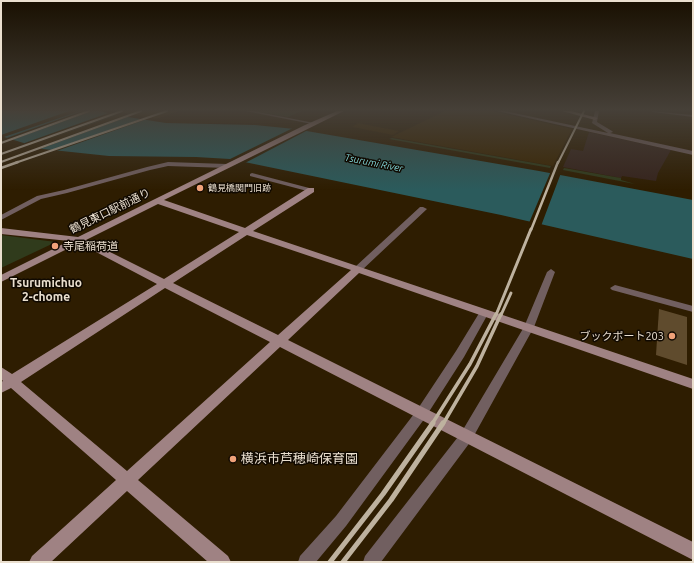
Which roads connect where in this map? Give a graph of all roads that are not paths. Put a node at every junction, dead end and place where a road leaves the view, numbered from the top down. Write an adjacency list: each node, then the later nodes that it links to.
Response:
1 (284, 137): 4 (street, 鶴見東口駅前通り)
2 (621, 137): 3 (street)
3 (693, 153)
4 (229, 165): 7 (street, 鶴見東口駅前通り); 9 (street)
5 (252, 175): 6 (street)
6 (311, 190): 10 (street)
7 (158, 201): 10 (street); 12 (street, 鶴見東口駅前通り)
8 (422, 209): 13 (street)
9 (1, 218)
10 (247, 230): 13 (street); 16 (street)
11 (1, 231): 12 (street)
12 (79, 240): 15 (street, 鶴見東口駅前通り); 16 (street)
13 (358, 269): 19 (street); 21 (street)
14 (551, 272): 20 (street)
15 (1, 279)
16 (164, 284): 21 (street); 22 (street)
17 (614, 288): 18 (street)
18 (693, 309)
19 (484, 312): 20 (street); 24 (street)
20 (528, 328): 23 (street); 25 (street)
21 (279, 341): 24 (street); 26 (street)
22 (5, 380): 26 (street)
23 (693, 384)
24 (421, 414): 25 (street); 30 (street)
25 (466, 437): 27 (street); 31 (street)
26 (128, 480): 28 (street); 29 (street)
27 (693, 551)
28 (38, 562)
29 (222, 562)
30 (306, 562)
31 (371, 562)

